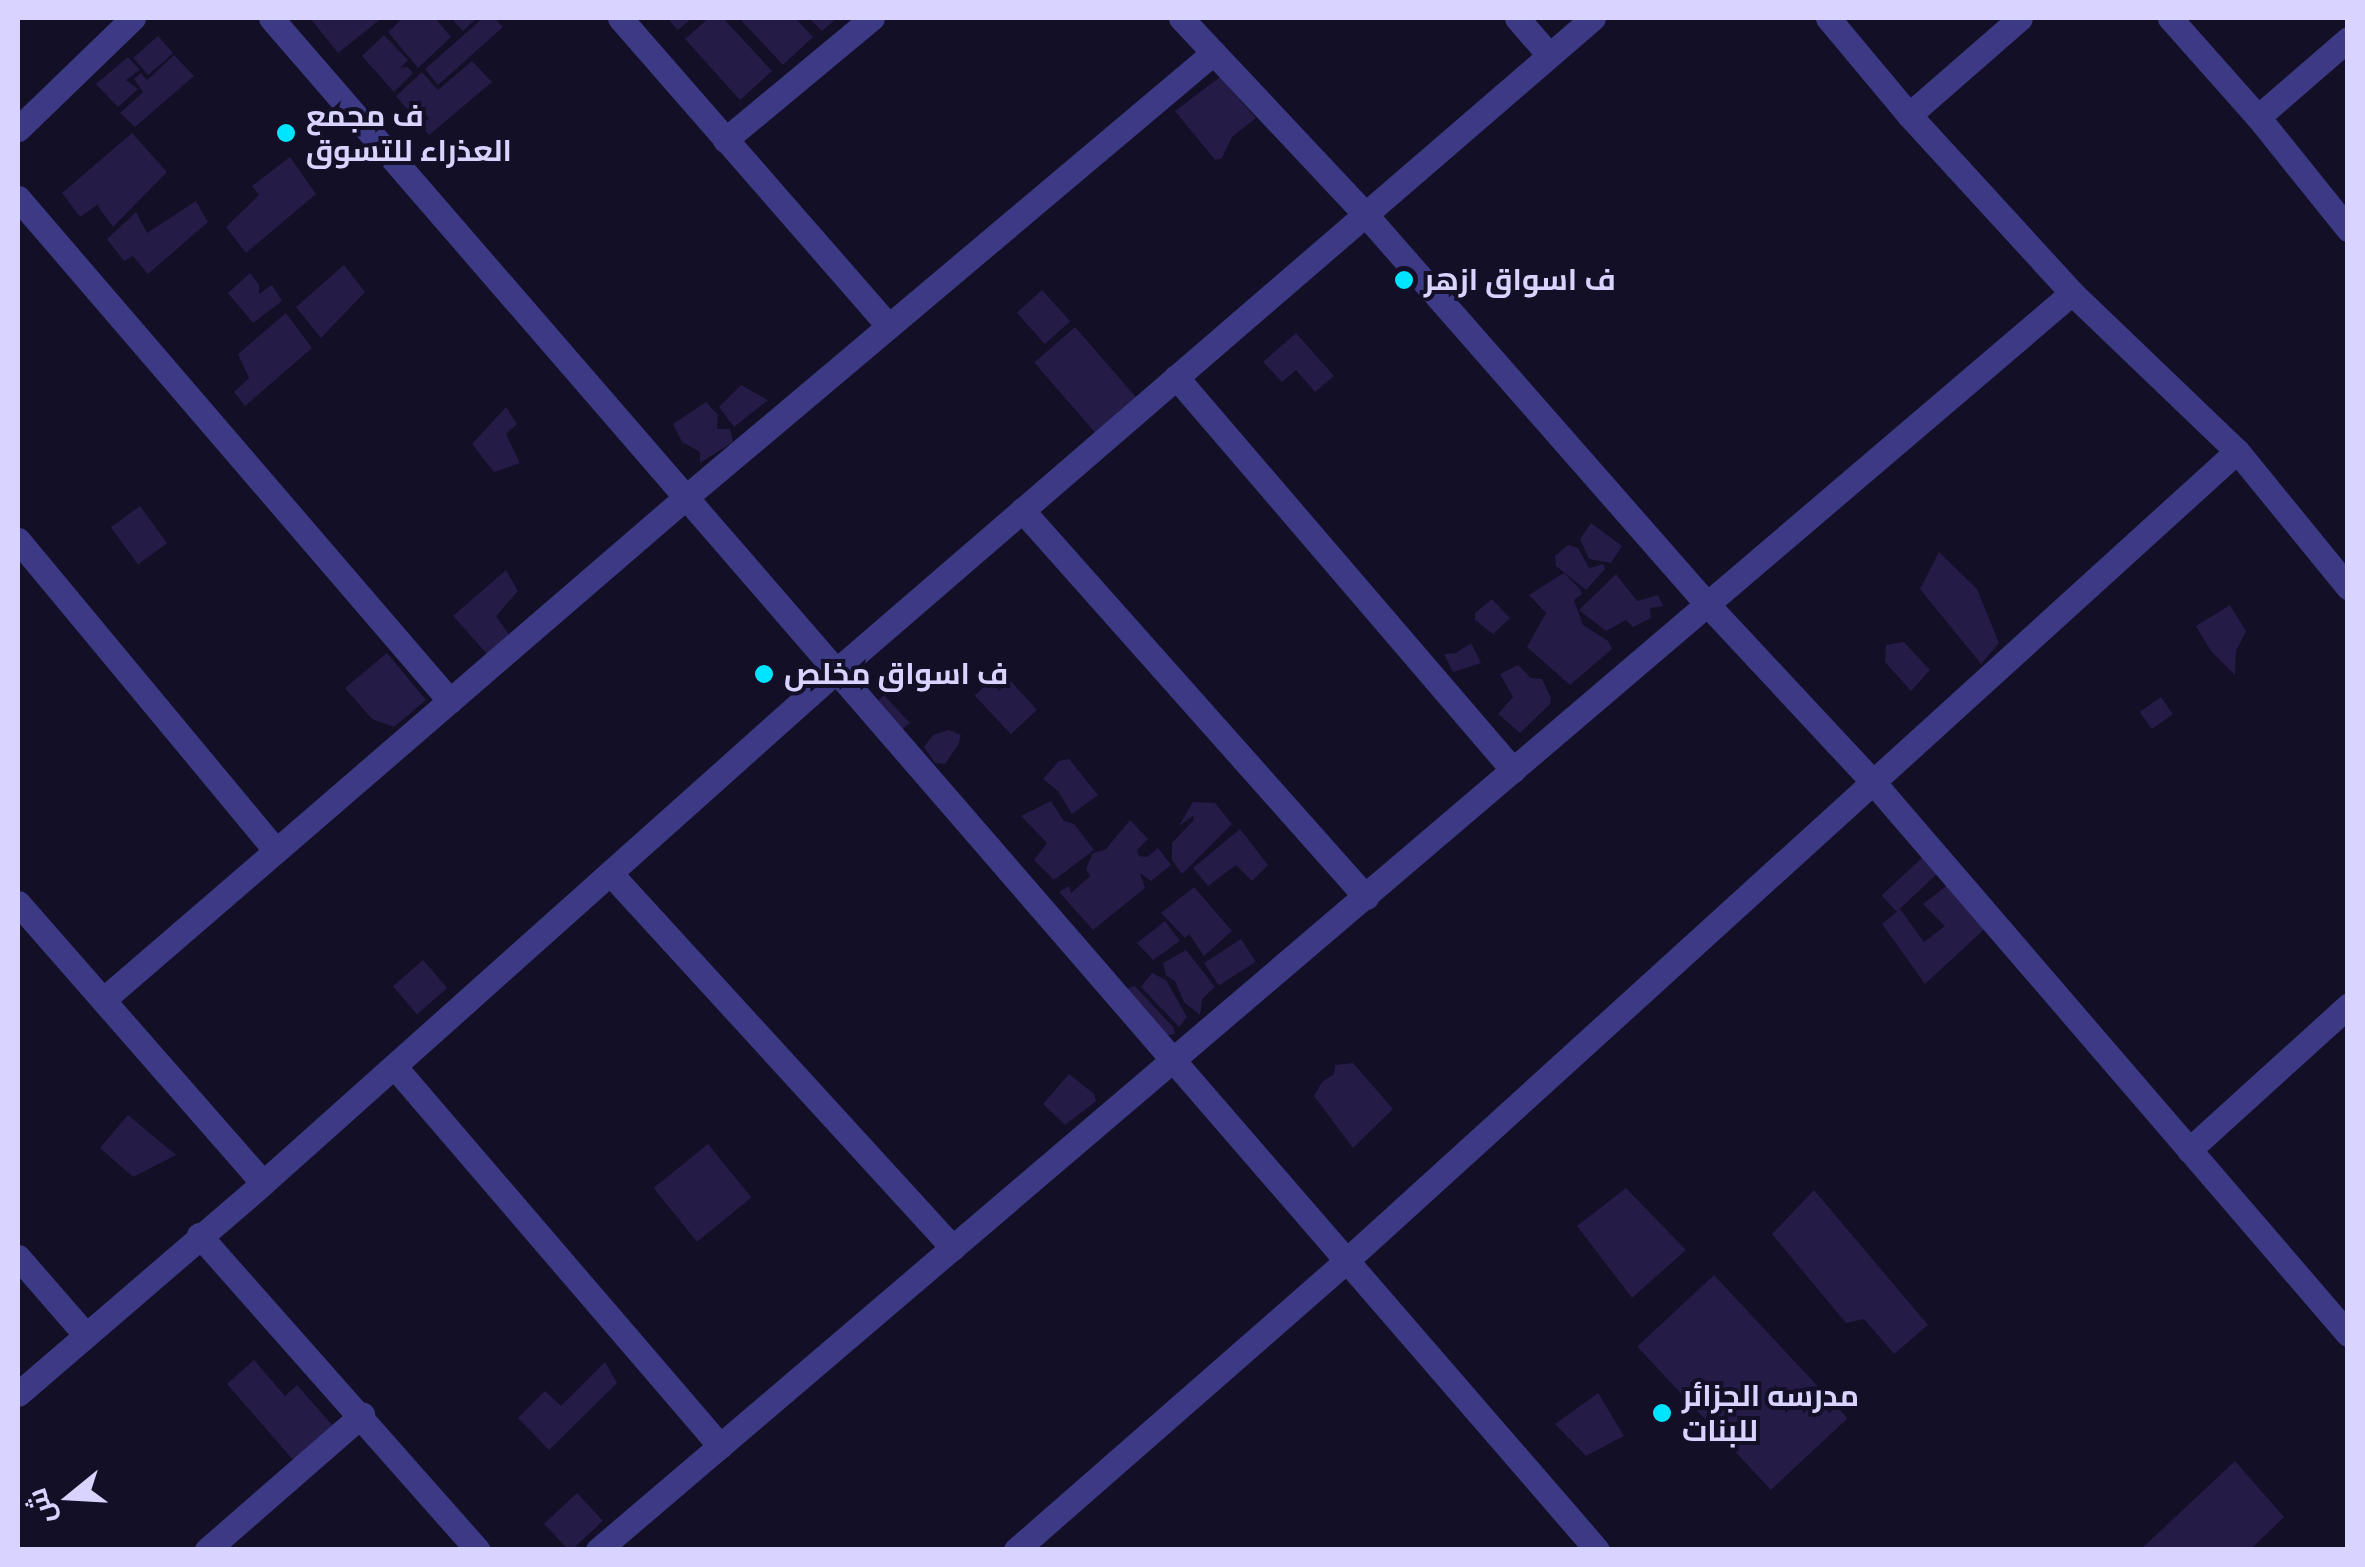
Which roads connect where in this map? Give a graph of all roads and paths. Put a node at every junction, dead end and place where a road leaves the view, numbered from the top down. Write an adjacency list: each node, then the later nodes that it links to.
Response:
1 (133, 18): 16 (street)
2 (271, 18): 25 (street)
3 (620, 18): 17 (street)
4 (872, 18): 17 (street)
5 (1181, 18): 12 (street)
6 (1517, 18): 13 (street)
7 (1593, 18): 13 (street)
8 (1828, 18): 14 (street)
9 (2020, 18): 14 (street)
10 (2170, 18): 15 (street)
11 (2348, 39): 15 (street)
12 (1213, 53): 19 (street); 22 (street)
13 (1549, 55): 19 (street)
14 (1909, 115): 21 (street)
15 (2258, 117): 20 (street)
16 (18, 129)
17 (725, 140): 22 (street)
18 (18, 198): 31 (street)
19 (1365, 214): 23 (street); 29 (street)
20 (2348, 230)
21 (2072, 293): 24 (street); 29 (street)
22 (889, 326): 25 (street)
23 (1176, 377): 26 (street); 32 (street)
24 (2237, 451): 28 (street); 33 (street)
25 (684, 498): 30 (street); 31 (street)
26 (1022, 510): 30 (street); 36 (street)
27 (18, 540): 34 (street)
28 (2348, 586)
29 (1708, 604): 32 (street); 33 (street)
30 (835, 672): 35 (street); 40 (street)
31 (450, 701): 34 (street)
32 (1514, 770): 36 (street)
33 (1872, 782): 42 (street); 47 (street)
34 (276, 851): 38 (street)
35 (610, 873): 41 (street); 45 (street)
36 (1366, 897): 40 (street)
37 (18, 903): 38 (street)
38 (103, 1000): 43 (street)
39 (2348, 1006): 42 (street)
40 (1173, 1062): 45 (street); 47 (street)
41 (394, 1066): 43 (street); 52 (street)
42 (2189, 1150): 49 (street)
43 (263, 1183): 44 (street)
44 (199, 1235): 48 (street); 51 (street)
45 (953, 1248): 52 (street)
46 (18, 1257): 48 (street)
47 (1346, 1261): 56 (street); 57 (street)
48 (85, 1334): 50 (street)
49 (2348, 1334)
50 (18, 1394)
51 (362, 1415): 53 (street); 54 (street)
52 (720, 1446): 55 (street)
53 (207, 1550)
54 (478, 1550)
55 (598, 1550)
56 (1016, 1550)
57 (1596, 1550)

